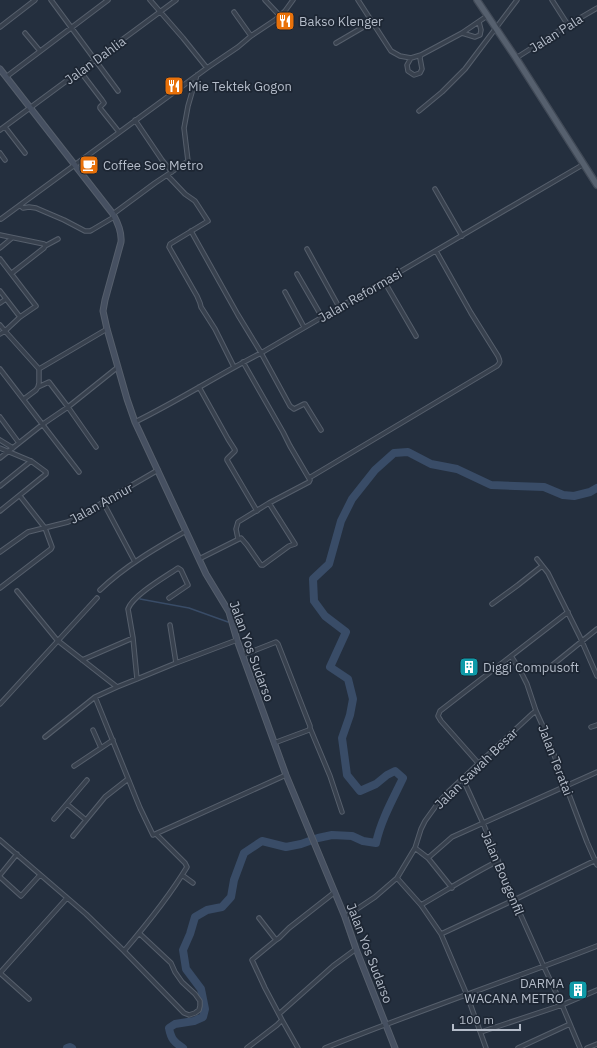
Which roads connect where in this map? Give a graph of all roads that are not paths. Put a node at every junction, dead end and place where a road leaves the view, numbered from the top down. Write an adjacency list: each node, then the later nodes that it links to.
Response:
1 (35, 0): 20 (street)
2 (51, 0): 21 (street)
3 (108, 0): 21 (street)
4 (150, 0): 13 (street)
5 (176, 0): 13 (street, Jalan Dahlia)
6 (265, 0): 15 (street)
7 (293, 0): 15 (street)
8 (358, 0): 17 (street)
9 (477, 0): 16 (main road)
10 (517, 0): 22 (street)
11 (552, 0): 19 (street)
12 (597, 8): 19 (street, Jalan Pala)
13 (160, 12): 31 (street, Jalan Dahlia); 32 (street)
14 (234, 12): 25 (street)
15 (280, 16): 25 (street)
16 (487, 16): 18 (street); 22 (main road)
17 (372, 22): 26 (street); 29 (street)
18 (478, 22): 24 (street); 24 (street)
19 (568, 24): 30 (street, Jalan Pala)
20 (0, 27)
21 (72, 27): 27 (street); 31 (street)
22 (496, 28): 30 (main road); 39 (street)
23 (25, 33): 27 (street)
24 (462, 33): 28 (street)
25 (251, 36): 32 (street)
26 (336, 43)
27 (40, 51): 36 (street)
28 (421, 55): 29 (street); 29 (street)
29 (411, 58)
30 (516, 58): 47 (main road)
31 (96, 59): 34 (street, Jalan Dahlia); 37 (street)
32 (207, 68): 35 (street)
33 (0, 69): 36 (street, Jalan Yos Sudarso)
34 (80, 71): 38 (street, Jalan Dahlia); 43 (street)
35 (197, 75): 40 (street); 49 (street)
36 (6, 77): 38 (street, Jalan Yos Sudarso)
37 (118, 91)
38 (30, 108): 41 (street, Jalan Dahlia); 48 (street, Jalan Yos Sudarso)
39 (419, 112)
40 (136, 120): 43 (street); 49 (street)
41 (5, 127): 42 (street, Jalan Dahlia); 45 (street)
42 (0, 130)
43 (119, 132): 48 (street)
44 (0, 153): 46 (street)
45 (25, 154)
46 (5, 160)
47 (584, 164): 51 (main road); 58 (street, Jalan Reformasi)
48 (74, 165): 53 (street); 54 (street, Jalan Yos Sudarso)
49 (172, 172): 50 (street)
50 (167, 175): 54 (street); 56 (street)
51 (597, 185)
52 (435, 189): 58 (street)
53 (22, 207): 54 (street); 55 (street)
54 (113, 216): 78 (street, Jalan Yos Sudarso)
55 (1, 219)
56 (191, 231): 82 (street); 85 (street)
57 (0, 235): 59 (street)
58 (462, 236): 64 (street, Jalan Reformasi)
59 (12, 238): 61 (street); 62 (street)
60 (58, 239): 61 (street)
61 (45, 246): 66 (street)
62 (0, 248)
63 (307, 249): 73 (street)
64 (436, 251): 68 (street, Jalan Reformasi); 106 (street)
65 (0, 259): 66 (street)
66 (12, 273): 74 (street)
67 (298, 274): 75 (street)
68 (384, 282): 73 (street, Jalan Reformasi); 81 (street)
69 (0, 291): 71 (street)
70 (285, 292): 77 (street)
71 (6, 299): 72 (street); 74 (street)
72 (0, 303)
73 (339, 307): 75 (street, Jalan Reformasi)
74 (20, 317): 79 (street)
75 (322, 317): 77 (street, Jalan Reformasi)
76 (0, 325): 79 (street)
77 (304, 327): 82 (street, Jalan Reformasi)
78 (107, 329): 84 (street, Jalan Yos Sudarso); 87 (street)
79 (5, 330): 80 (street); 87 (street)
80 (0, 334)
81 (416, 336)
82 (261, 353): 83 (street, Jalan Reformasi); 95 (street)
83 (243, 362): 85 (street, Jalan Reformasi); 106 (street)
84 (118, 367): 91 (street); 93 (street, Jalan Yos Sudarso)
85 (234, 367): 89 (street, Jalan Reformasi)
86 (0, 369): 90 (street)
87 (39, 369): 88 (street)
88 (38, 387): 90 (street); 91 (street)
89 (199, 387): 93 (street, Jalan Reformasi); 112 (street)
90 (24, 399): 94 (street)
91 (68, 407): 94 (street); 98 (street)
92 (0, 417): 97 (street)
93 (135, 422): 104 (street, Jalan Yos Sudarso)
94 (43, 424): 97 (street); 105 (street)
95 (321, 430)
96 (0, 440): 100 (street)
97 (19, 443): 100 (street)
98 (96, 447)
99 (0, 448): 101 (street)
100 (13, 448): 101 (street)
101 (8, 452): 102 (street); 103 (street)
102 (0, 458)
103 (32, 462): 107 (street); 108 (street)
104 (158, 470): 109 (street, Jalan Annur); 114 (street, Jalan Yos Sudarso)
105 (79, 472)
106 (309, 478): 110 (street)
107 (0, 486)
108 (20, 496): 111 (street); 113 (street)
109 (103, 502): 113 (street, Jalan Annur); 119 (street)
110 (269, 503): 112 (street); 115 (street)
111 (0, 511)
112 (257, 511): 115 (street)
113 (45, 528): 116 (street, Jalan Annur); 121 (street)
114 (186, 531): 117 (street, Jalan Yos Sudarso); 119 (street)
115 (238, 539): 117 (street)
116 (0, 552)
117 (199, 559): 132 (street, Jalan Yos Sudarso)
118 (537, 559): 120 (street)
119 (135, 562): 122 (street)
120 (542, 566): 126 (street); 127 (street)
121 (0, 588)
122 (100, 590)
123 (17, 591): 131 (street)
124 (97, 598): 131 (street)
125 (169, 598): 130 (street)
126 (492, 604)
127 (568, 612): 133 (street); 135 (street)
128 (170, 625): 137 (street)
129 (597, 629): 133 (street)
130 (133, 638): 136 (street); 140 (street)
131 (57, 640): 136 (street); 143 (street)
132 (237, 640): 134 (street, Jalan Yos Sudarso); 137 (street)
133 (581, 642): 138 (street); 139 (street)
134 (243, 655): 146 (street); 151 (street, Jalan Yos Sudarso)
135 (511, 656): 144 (street, Jalan Teratai); 153 (street)
136 (82, 660): 141 (street)
137 (176, 663): 140 (street)
138 (550, 667)
139 (597, 676)
140 (137, 680): 141 (street)
141 (117, 686): 142 (street)
142 (95, 697): 149 (street); 150 (street)
143 (0, 704)
144 (536, 711): 153 (street, Jalan Sawah Besar); 160 (street, Jalan Teratai)
145 (597, 725): 147 (street)
146 (310, 728): 151 (street); 162 (street)
147 (591, 728)
148 (93, 730): 152 (street)
149 (45, 737)
150 (113, 740): 152 (street); 157 (street)
151 (274, 743): 156 (street, Jalan Yos Sudarso)
152 (101, 748): 154 (street)
153 (479, 764): 158 (street, Jalan Sawah Besar)
154 (74, 766)
155 (597, 772): 160 (street)
156 (286, 775): 166 (street); 181 (street, Jalan Yos Sudarso)
157 (128, 779): 164 (street); 166 (street)
158 (463, 779): 165 (street, Jalan Bougenfil); 169 (street, Jalan Sawah Besar)
159 (87, 780): 161 (street)
160 (566, 786): 165 (street); 172 (street, Jalan Teratai)
161 (67, 804): 163 (street); 164 (street)
162 (342, 812)
163 (54, 819)
164 (86, 820): 167 (street)
165 (483, 823): 171 (street); 173 (street, Jalan Bougenfil)
166 (156, 834): 176 (street)
167 (73, 836)
168 (0, 840): 170 (street)
169 (415, 848): 171 (street); 178 (street, Jalan Sawah Besar)
170 (17, 854): 175 (street); 177 (street)
171 (428, 858): 180 (street)
172 (596, 860): 174 (street, Jalan Teratai); 183 (street)
173 (498, 861): 180 (street); 183 (street, Jalan Bougenfil)
174 (597, 865)
175 (40, 875): 177 (street); 182 (street)
176 (182, 875): 179 (street); 187 (street)
177 (0, 876)
178 (397, 878): 184 (street); 185 (street, Jalan Sawah Besar)
179 (193, 883)
180 (452, 888): 184 (street)
181 (335, 892): 185 (street, Jalan Yos Sudarso); 189 (street)
182 (67, 898): 192 (street); 196 (street)
183 (514, 900): 188 (street); 193 (street, Jalan Bougenfil)
184 (421, 905): 188 (street)
185 (345, 917): 191 (street, Jalan Yos Sudarso)
186 (259, 918): 189 (street)
187 (139, 933): 192 (street); 192 (street)
188 (441, 934): 195 (street)
189 (276, 940): 198 (street)
190 (597, 946): 193 (street)
191 (356, 949): 198 (street); 200 (street, Jalan Yos Sudarso)
192 (124, 950)
193 (544, 967): 195 (street); 197 (street, Jalan Bougenfil)
194 (597, 990): 197 (street)
195 (468, 994): 200 (street); 202 (street)
196 (29, 999)
197 (562, 1004): 201 (street, Jalan Bougenfil); 202 (street)
198 (279, 1014): 199 (street)
199 (282, 1020): 204 (street); 205 (street)
200 (386, 1024): 206 (street); 207 (street, Jalan Yos Sudarso)
201 (570, 1024): 209 (street); 210 (street, Jalan Bougenfil)
202 (481, 1032): 208 (street)
203 (597, 1044): 211 (street)
204 (247, 1048)
205 (298, 1048)
206 (325, 1048)
207 (395, 1048)
208 (486, 1048)
209 (518, 1048)
210 (580, 1048)
211 (587, 1048)

